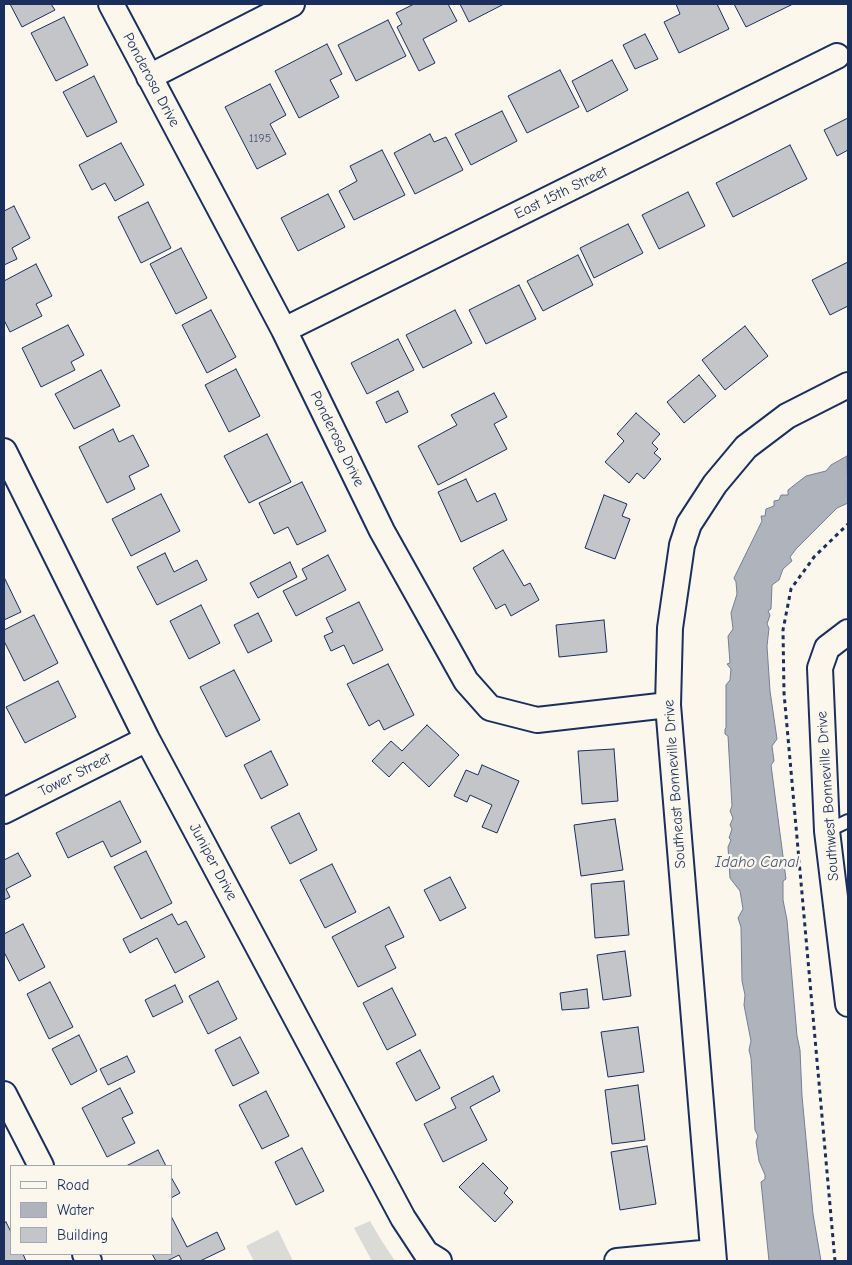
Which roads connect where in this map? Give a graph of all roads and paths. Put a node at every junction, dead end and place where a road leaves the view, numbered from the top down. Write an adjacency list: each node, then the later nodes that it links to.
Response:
1 (111, 4): 4 (street, Ponderosa Drive)
2 (292, 4): 4 (street)
3 (837, 56): 5 (street, East 15th Street)
4 (149, 77): 5 (street, Ponderosa Drive)
5 (284, 330): 9 (street, Ponderosa Drive)
6 (848, 385): 9 (street, Southeast Bonneville Drive)
7 (4, 451): 10 (street, Juniper Drive)
8 (848, 632): 13 (street, Southwest Bonneville Drive)
9 (668, 705): 17 (street, Southeast Bonneville Drive)
10 (147, 739): 11 (street, Tower Street); 18 (street, Juniper Drive)
11 (4, 811)
12 (848, 821): 13 (lane)
13 (827, 831): 14 (street, Southwest Bonneville Drive)
14 (848, 1004)
15 (4, 1094): 16 (street)
16 (40, 1165)
17 (714, 1256): 19 (street)
18 (439, 1261)
19 (617, 1261)

